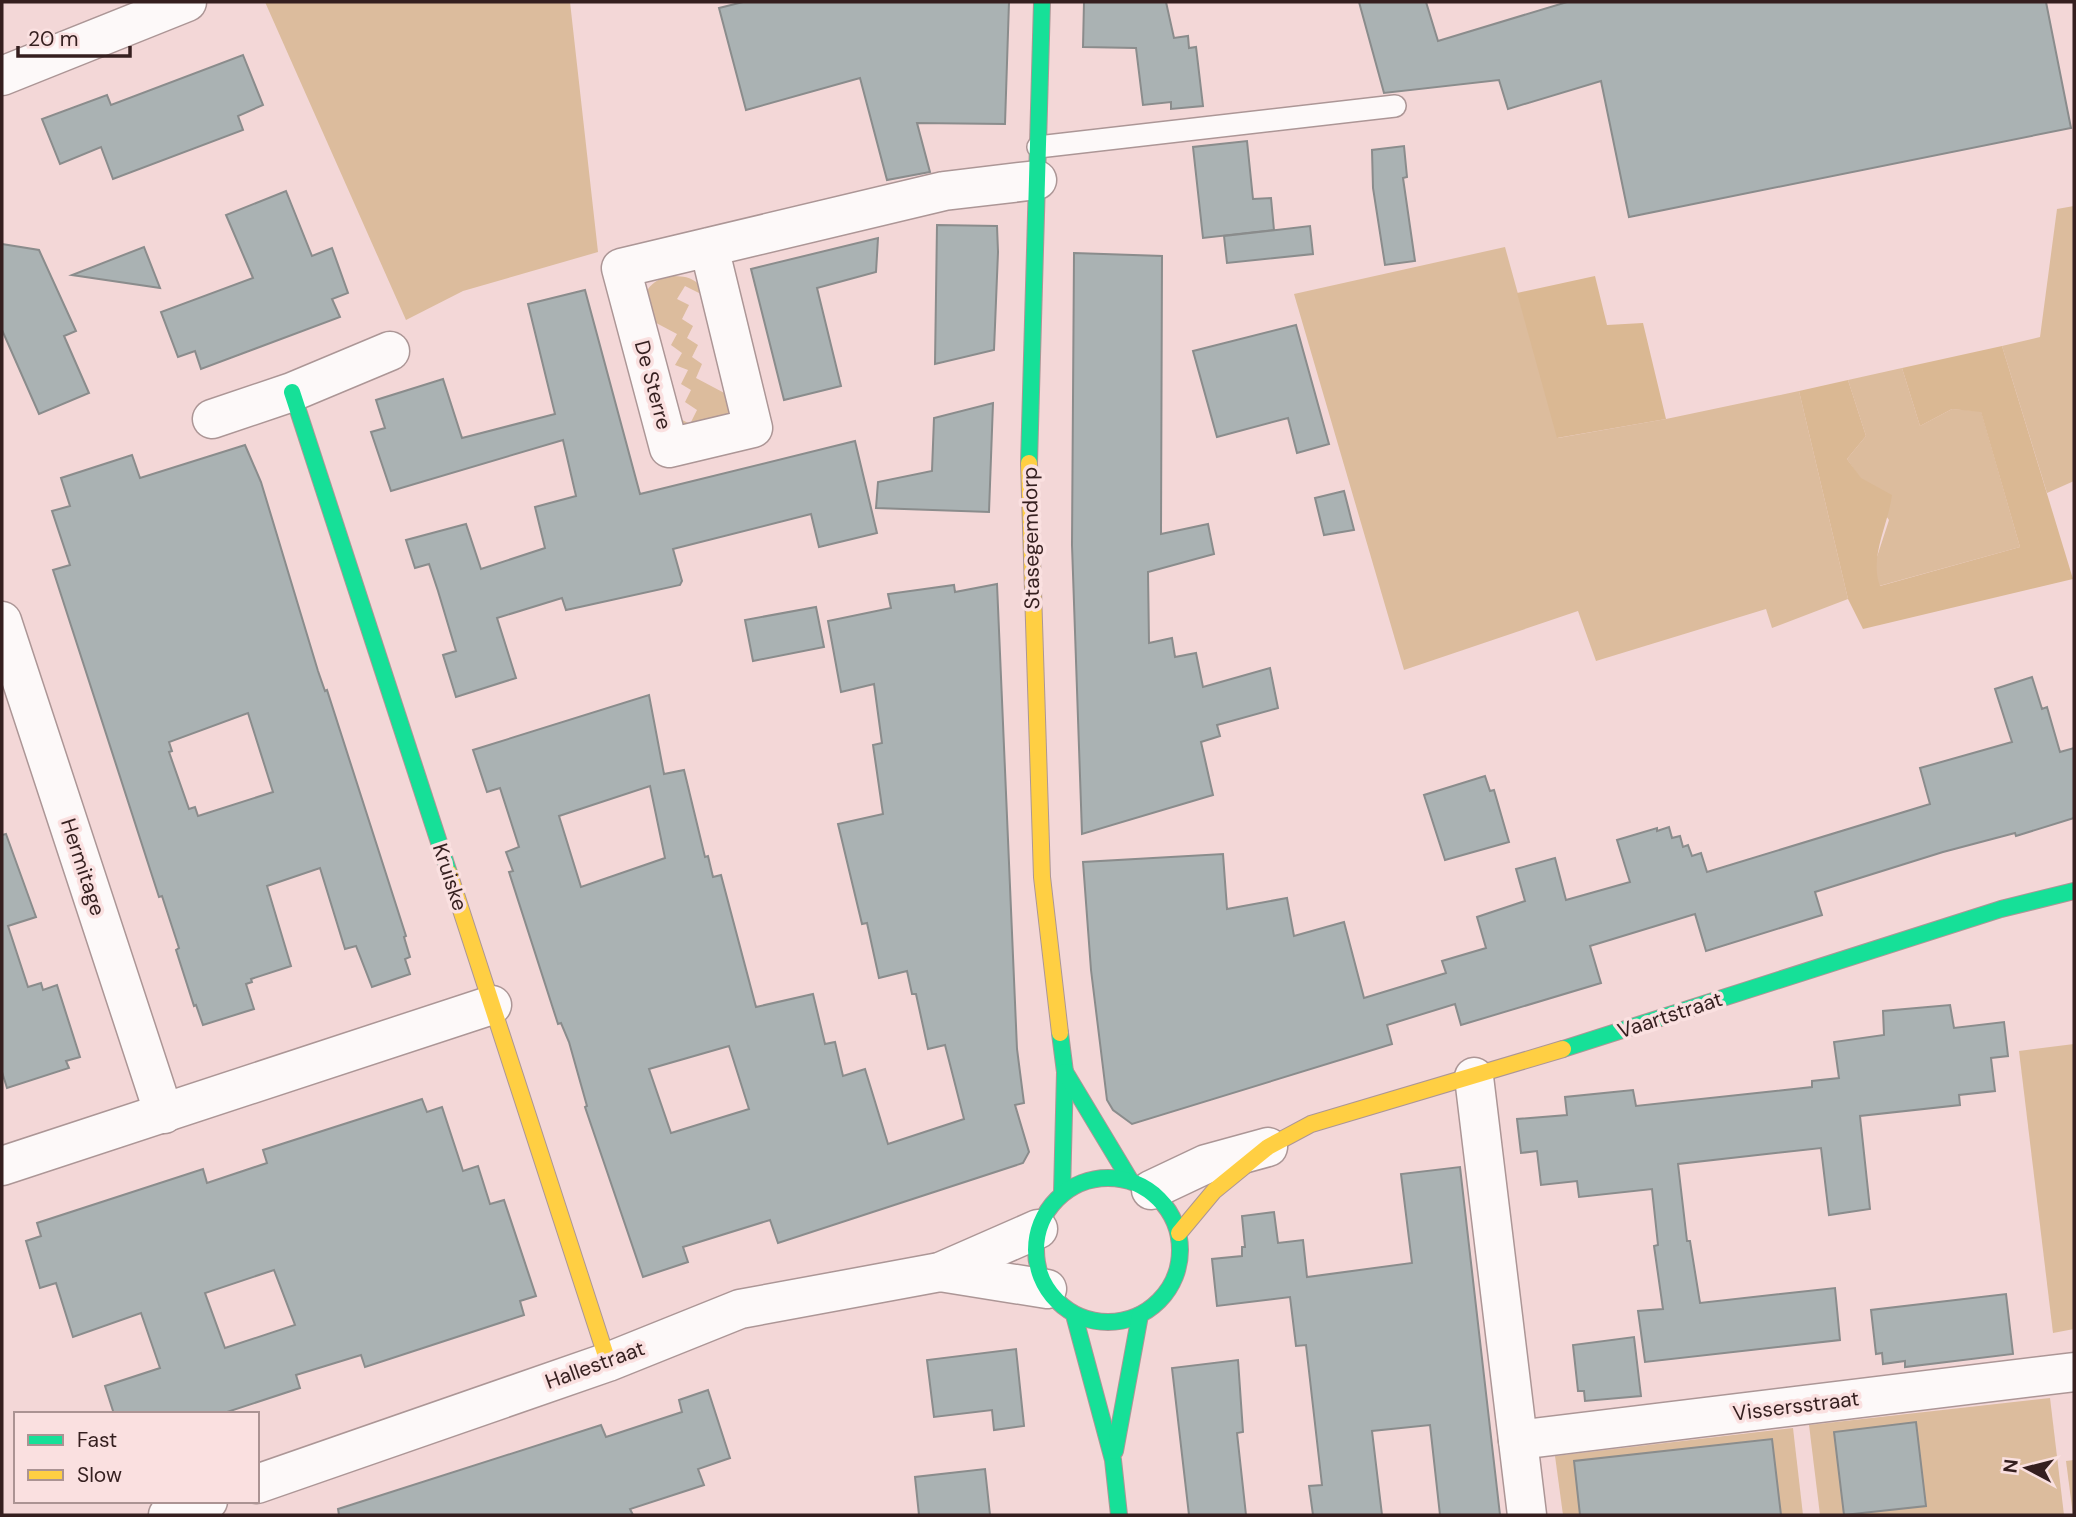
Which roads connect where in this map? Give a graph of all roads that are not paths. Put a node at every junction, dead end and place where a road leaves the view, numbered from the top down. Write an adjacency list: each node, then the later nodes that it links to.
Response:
1 (187, 2): 3 (street)
2 (1042, 2): 5 (street, Stasegemdorp)
3 (2, 76)
4 (1395, 106): 5 (lane)
5 (1037, 164): 6 (street, De Sterre); 13 (street, Stasegemdorp)
6 (709, 247): 6 (street, De Sterre)
7 (390, 351): 8 (street)
8 (292, 392): 9 (street); 12 (street, Kruiske)
9 (212, 419)
10 (2, 621): 15 (street, Hermitage)
11 (2074, 891): 14 (street, Vaartstraat)
12 (492, 1005): 15 (street); 25 (street, Kruiske)
13 (1065, 1072): 18 (street, Stasegemdorp); 19 (street, Stasegemdorp)
14 (1474, 1077): 16 (street, Vaartstraat); 27 (street)
15 (163, 1114): 17 (street)
16 (1268, 1147): 18 (street, Vaartstraat); 21 (street, Vaartstraat)
17 (2, 1167)
18 (1141, 1185): 19 (street); 21 (street)
19 (1062, 1193): 20 (street)
20 (1038, 1229): 22 (street, Hallestraat); 23 (street)
21 (1179, 1233): 24 (street)
22 (940, 1272): 23 (street, Hallestraat); 25 (street, Hallestraat)
23 (1061, 1302): 24 (street); 28 (street)
24 (1140, 1315): 28 (street)
25 (608, 1362): 29 (street, Hallestraat)
26 (2074, 1372): 27 (street, Vissersstraat)
27 (1518, 1440): 33 (street)
28 (1113, 1460): 32 (street)
29 (259, 1483)
30 (202, 1503): 31 (street)
31 (168, 1515)
32 (1119, 1515)
33 (1527, 1515)

